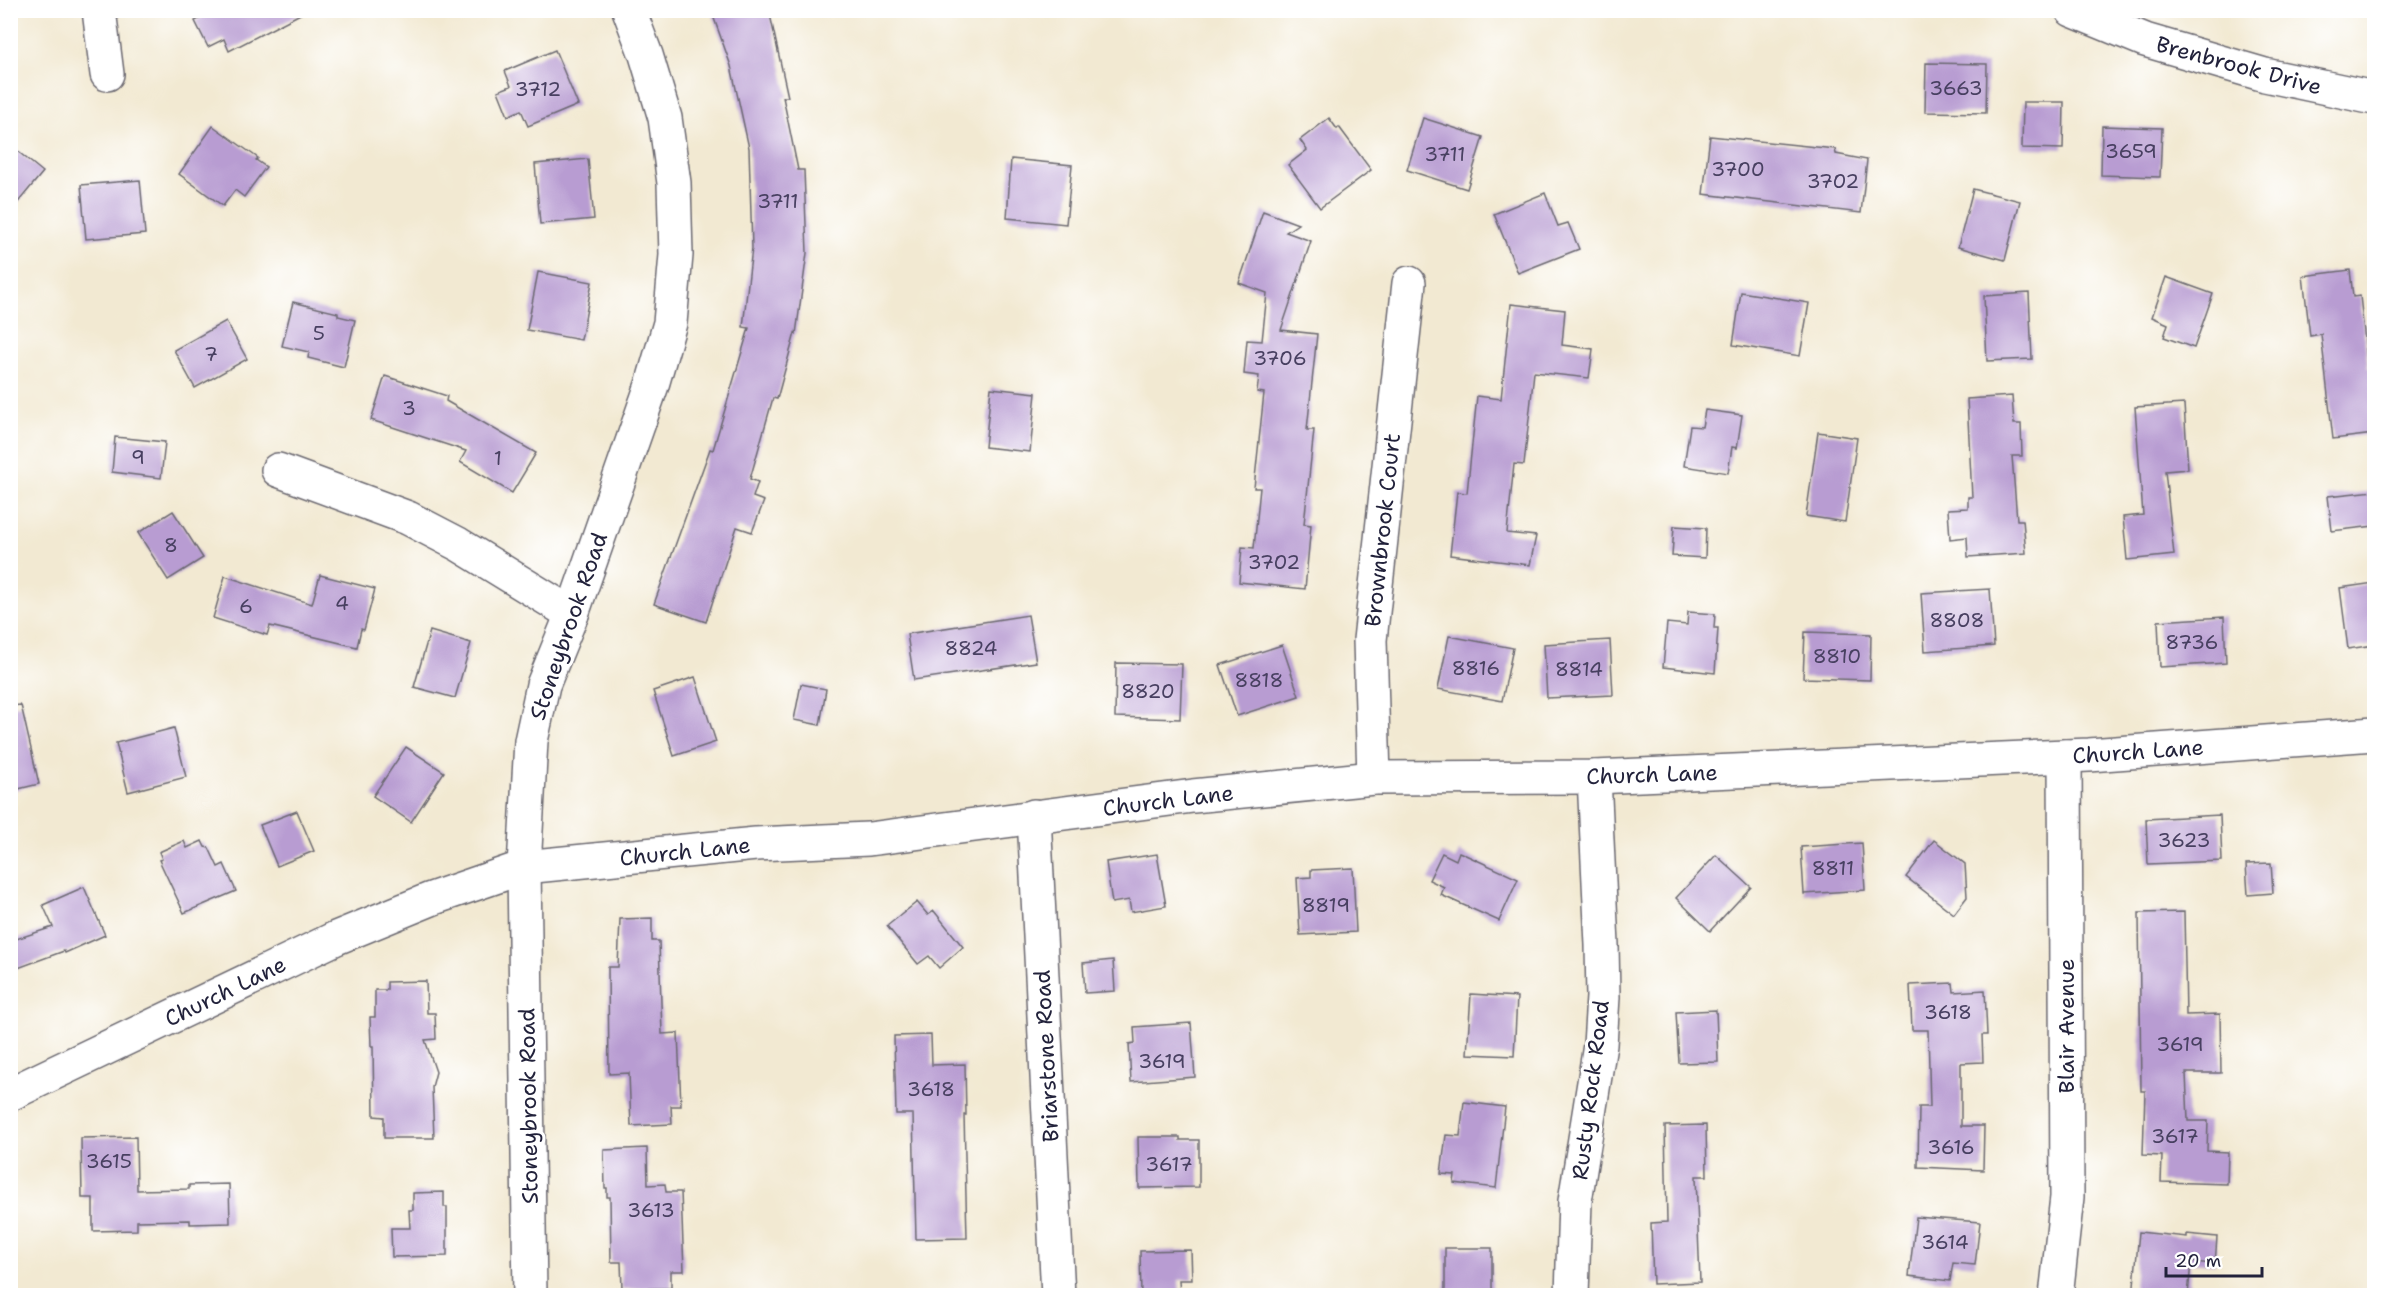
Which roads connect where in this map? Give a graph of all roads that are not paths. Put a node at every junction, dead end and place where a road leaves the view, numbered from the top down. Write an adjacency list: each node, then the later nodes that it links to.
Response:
1 (99, 10): 4 (street)
2 (629, 10): 8 (street, Stoneybrook Road)
3 (2072, 10): 5 (street, Brenbrook Drive)
4 (107, 74)
5 (2374, 98)
6 (1409, 283): 12 (street, Brownbrook Court)
7 (278, 470): 8 (street)
8 (572, 614): 14 (street, Stoneybrook Road)
9 (2374, 734): 10 (street, Church Lane)
10 (2065, 756): 11 (street, Church Lane); 19 (street, Blair Avenue)
11 (1594, 777): 12 (street, Church Lane); 18 (street, Rusty Rock Road)
12 (1374, 778): 13 (street, Church Lane)
13 (1034, 816): 14 (street, Church Lane); 17 (street, Briarstone Road)
14 (524, 867): 15 (street, Church Lane); 16 (street, Stoneybrook Road)
15 (10, 1094)
16 (530, 1296)
17 (1058, 1296)
18 (1572, 1296)
19 (2056, 1296)

